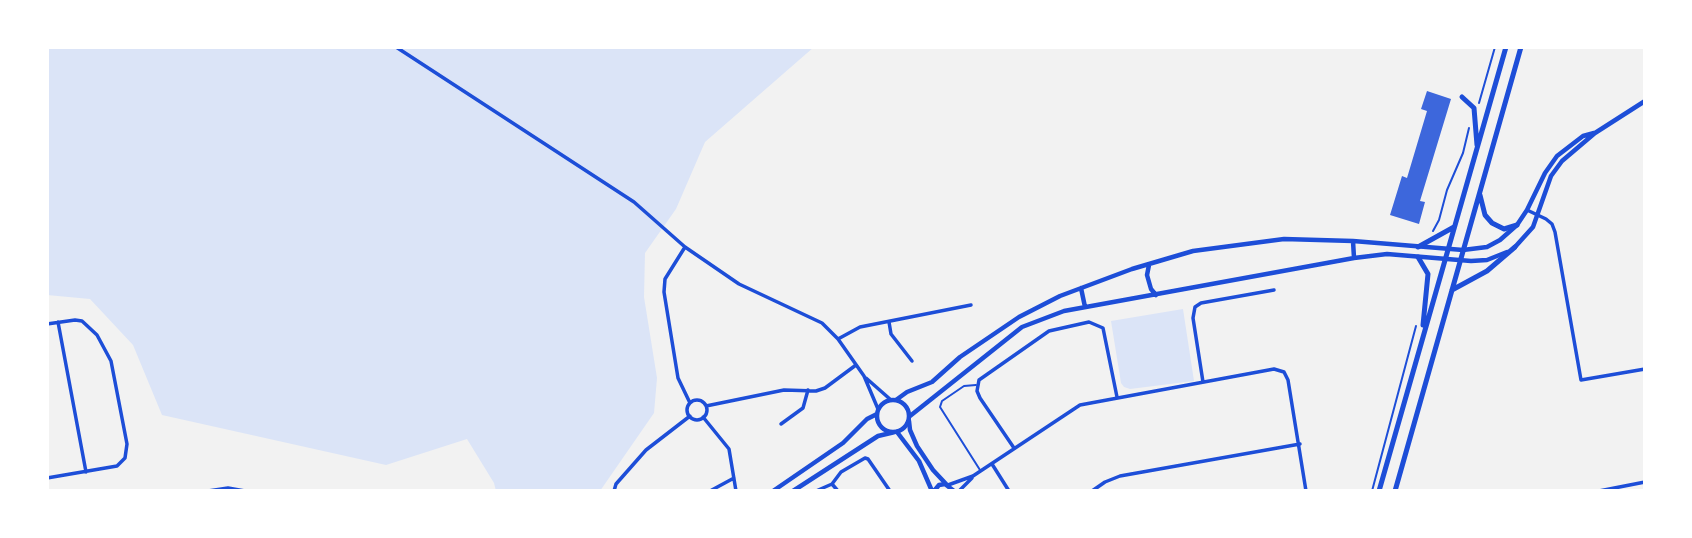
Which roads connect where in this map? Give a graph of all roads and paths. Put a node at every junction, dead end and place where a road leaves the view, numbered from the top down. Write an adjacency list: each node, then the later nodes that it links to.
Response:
1 (396, 47): 17 (street)
2 (1495, 47): 7 (path)
3 (1506, 47): 9 (highway)
4 (1521, 47): 10 (highway)
5 (1462, 97): 7 (highway)
6 (1645, 101): 8 (main road)
7 (1475, 114): 9 (highway); 15 (path)
8 (1595, 133): 11 (main road); 12 (main road)
9 (1478, 148): 14 (highway)
10 (1480, 192): 13 (highway); 21 (highway)
11 (1527, 210): 12 (street); 13 (main road)
12 (1538, 216): 19 (main road); 41 (street)
13 (1517, 225): 21 (main road)
14 (1454, 227): 18 (highway); 20 (highway)
15 (1432, 231)
16 (1353, 241): 18 (main road); 23 (main road); 26 (main road)
17 (685, 247): 37 (street); 48 (street)
18 (1418, 247): 20 (main road)
19 (1515, 247): 25 (main road); 29 (highway)
20 (1448, 249): 21 (main road); 24 (highway)
21 (1463, 250): 25 (highway)
22 (1418, 257): 23 (main road); 24 (main road); 38 (highway)
23 (1354, 258): 30 (main road)
24 (1445, 259): 25 (main road); 38 (highway)
25 (1460, 261): 29 (highway)
26 (1149, 264): 27 (main road); 30 (main road)
27 (1081, 288): 32 (main road); 47 (main road)
28 (1275, 290): 43 (street)
29 (1452, 290): 84 (highway)
30 (1157, 296): 32 (main road)
31 (971, 305): 34 (street)
32 (1085, 307): 53 (main road)
33 (58, 322): 35 (street); 60 (street); 60 (street)
34 (888, 322): 37 (street); 39 (street)
35 (47, 324)
36 (1416, 326): 82 (path)
37 (838, 339): 40 (street)
38 (1419, 349): 83 (highway)
39 (912, 361)
40 (856, 365): 42 (street); 45 (street)
41 (1645, 369)
42 (864, 376): 47 (street); 50 (street)
43 (1203, 382): 46 (street); 56 (street)
44 (977, 385): 46 (street); 57 (street); 59 (lane)
45 (808, 390): 49 (street); 54 (street)
46 (1117, 397): 57 (street)
47 (894, 400): 50 (main road); 53 (main road)
48 (690, 403): 49 (street); 51 (street)
49 (706, 406): 52 (street)
50 (877, 411): 55 (main road); 72 (main road)
51 (690, 416): 52 (street); 69 (street)
52 (703, 417): 63 (street)
53 (909, 418): 55 (main road); 66 (main road)
54 (781, 424)
55 (896, 432): 73 (main road); 77 (main road)
56 (1300, 444): 80 (street); 81 (street)
57 (1014, 448): 58 (street)
58 (992, 464): 59 (street); 79 (street)
59 (982, 471): 61 (street)
60 (86, 472): 62 (street)
61 (974, 476): 66 (street); 78 (street)
62 (47, 478)
63 (733, 478): 70 (street); 71 (street)
64 (1645, 482): 85 (street)
65 (832, 484): 74 (street); 75 (street); 76 (street)
66 (948, 485): 77 (main road); 78 (main road)
67 (208, 491): 68 (street)
68 (245, 491)
69 (614, 491)
70 (710, 491)
71 (736, 491)
72 (773, 491)
73 (793, 491)
74 (816, 491)
75 (838, 491)
76 (890, 491)
77 (933, 491)
78 (957, 491)
79 (1009, 491)
80 (1092, 491)
81 (1306, 491)
82 (1372, 491)
83 (1379, 491)
84 (1395, 491)
85 (1599, 491)

